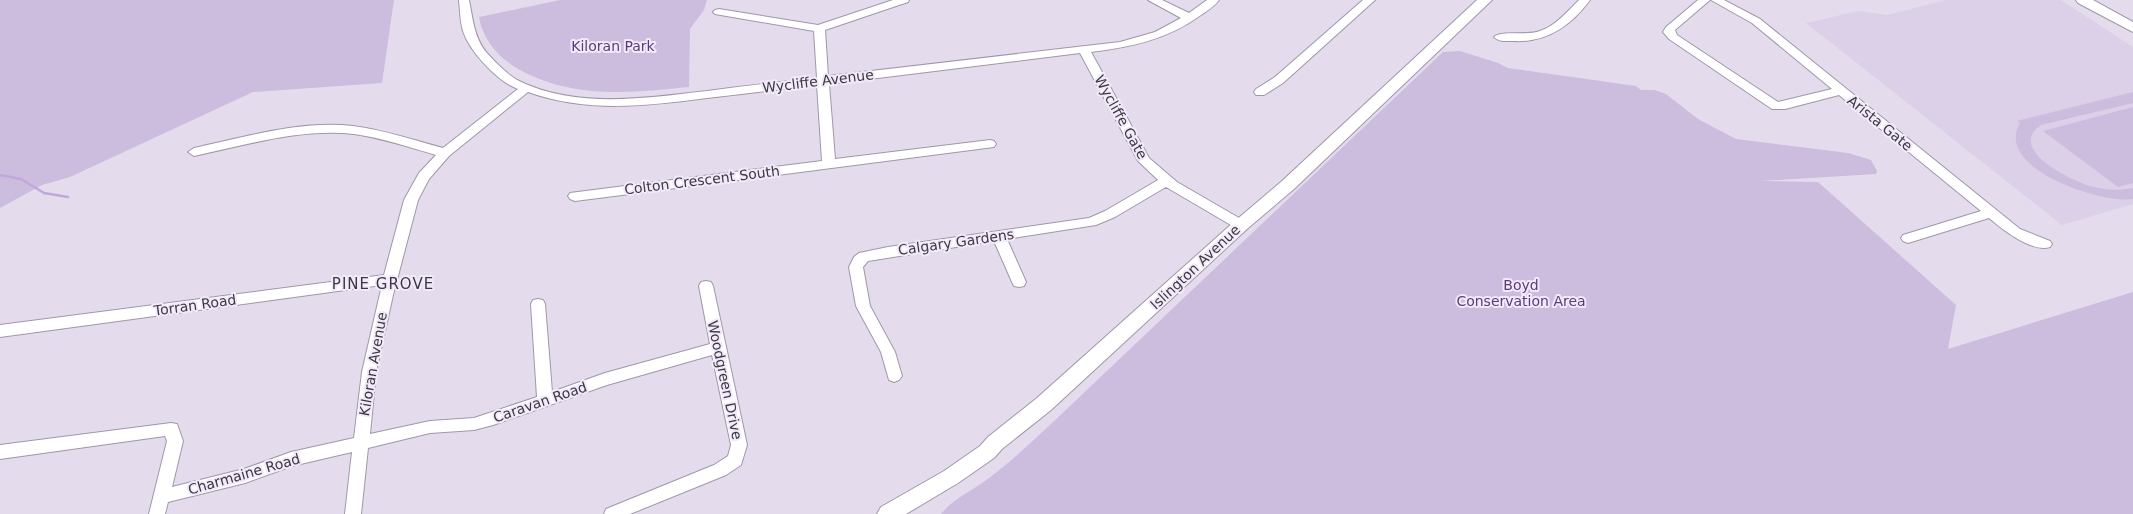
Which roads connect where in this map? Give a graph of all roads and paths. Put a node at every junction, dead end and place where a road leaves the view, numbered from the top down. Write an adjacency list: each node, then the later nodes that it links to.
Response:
1 (464, 0): 20 (street, Wycliffe Avenue)
2 (904, 0): 15 (street)
3 (1153, 0): 14 (street)
4 (1214, 0): 14 (street, Wycliffe Avenue)
5 (1485, 0): 30 (main road, Islington Avenue)
6 (1585, 0): 17 (street)
7 (1705, 0): 21 (street)
8 (1716, 0): 21 (street, Arista Gate)
9 (2083, 0): 13 (main road)
10 (2097, 0): 13 (main road)
11 (1364, 1): 22 (street)
12 (720, 12): 15 (street)
13 (2115, 16): 16 (main road)
14 (1190, 18): 18 (street, Wycliffe Avenue)
15 (819, 28): 19 (street)
16 (2133, 28)
17 (1500, 37)
18 (1085, 51): 19 (street, Wycliffe Avenue); 27 (street, Wycliffe Gate)
19 (824, 81): 20 (street, Wycliffe Avenue); 26 (street)
20 (526, 88): 25 (street, Kiloran Avenue)
21 (1840, 91): 29 (street, Arista Gate)
22 (1260, 92)
23 (990, 144): 26 (street, Colton Crescent South)
24 (194, 152): 25 (street)
25 (444, 153): 34 (street, Kiloran Avenue)
26 (829, 164): 28 (street, Colton Crescent South)
27 (1166, 181): 30 (street, Wycliffe Gate); 31 (street, Calgary Gardens)
28 (575, 196)
29 (1990, 212): 32 (street); 33 (street, Arista Gate)
30 (1241, 225): 48 (main road, Islington Avenue)
31 (998, 236): 35 (street); 40 (street, Calgary Gardens)
32 (1908, 238)
33 (2045, 244)
34 (390, 279): 38 (street, Torran Road); 42 (street, Kiloran Avenue)
35 (1020, 282)
36 (706, 286): 39 (street, Woodgreen Drive)
37 (538, 304): 41 (street)
38 (0, 331)
39 (718, 348): 41 (street, Caravan Road); 47 (street, Woodgreen Drive)
40 (894, 376)
41 (545, 400): 42 (street, Caravan Road)
42 (360, 444): 44 (street, Charmaine Road); 46 (street, Kiloran Avenue)
43 (0, 452): 44 (street)
44 (160, 497): 45 (street)
45 (157, 514)
46 (353, 514)
47 (612, 514)
48 (888, 514)

